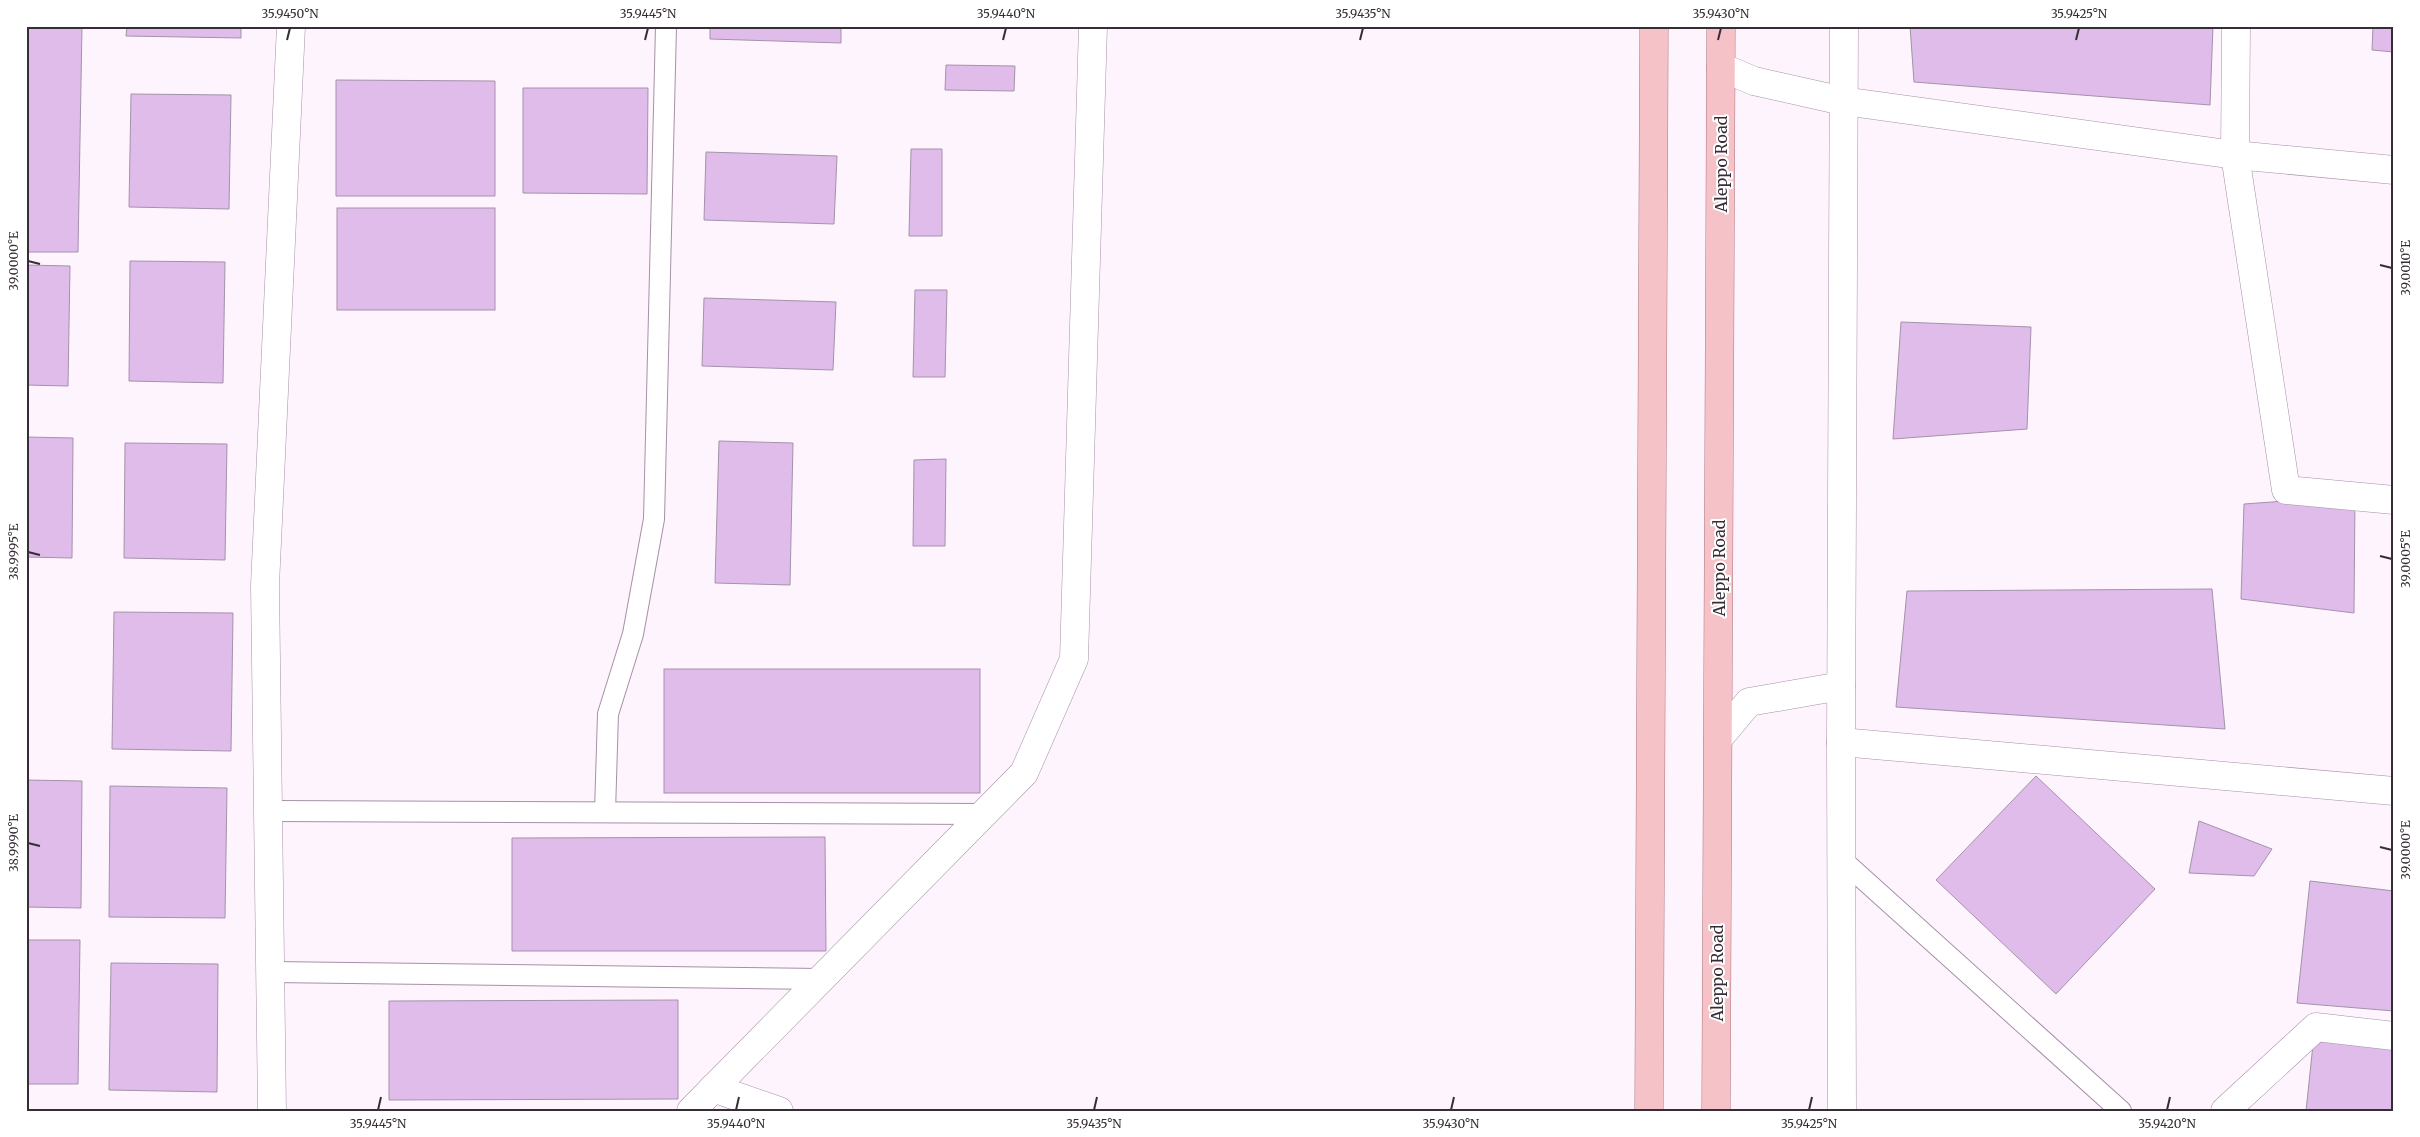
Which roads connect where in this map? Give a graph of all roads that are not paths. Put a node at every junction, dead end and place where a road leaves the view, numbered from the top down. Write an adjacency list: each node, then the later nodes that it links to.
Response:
1 (291, 26): 17 (street)
2 (666, 26): 18 (lane)
3 (1093, 26): 19 (street)
4 (1654, 26): 28 (main road)
5 (1722, 26): 8 (main road, Aleppo Road)
6 (1844, 26): 9 (street)
7 (2236, 26): 10 (street)
8 (1721, 67): 9 (street); 14 (main road, Aleppo Road)
9 (1843, 101): 10 (street); 13 (street)
10 (2235, 155): 11 (street); 12 (street)
11 (2394, 170)
12 (2394, 500)
13 (1841, 686): 14 (street); 15 (street)
14 (1718, 738): 29 (main road, Aleppo Road)
15 (1841, 742): 16 (street); 20 (street)
16 (2394, 792)
17 (269, 811): 18 (lane); 21 (street)
18 (605, 812): 19 (lane)
19 (983, 814): 22 (street)
20 (1841, 859): 30 (street); 31 (lane)
21 (272, 972): 22 (lane); 25 (street)
22 (820, 979): 24 (street)
23 (2394, 1036): 32 (street)
24 (713, 1088): 26 (street); 27 (street)
25 (272, 1111)
26 (691, 1111)
27 (778, 1111)
28 (1649, 1111)
29 (1716, 1111)
30 (1842, 1111)
31 (2121, 1111)
32 (2225, 1111)

